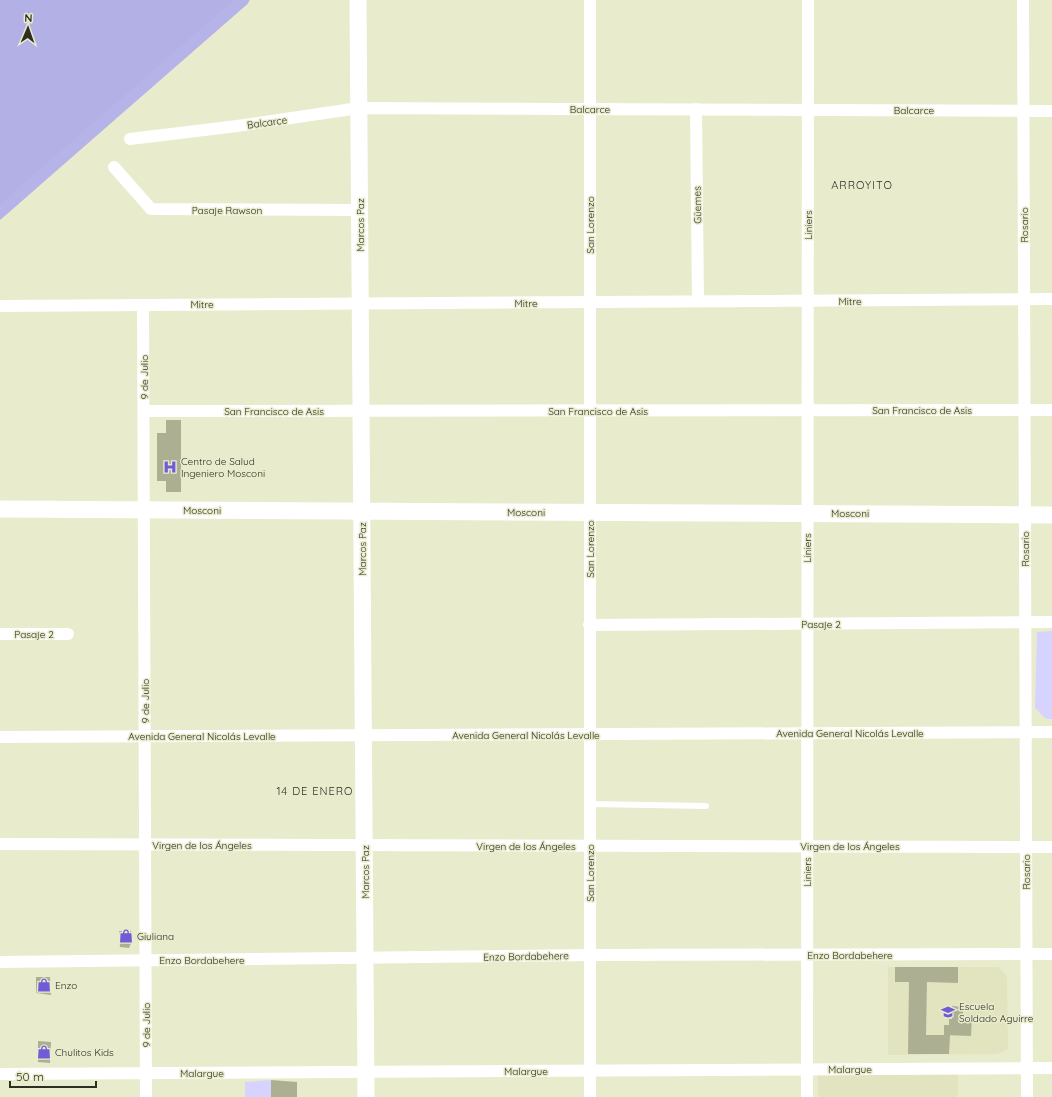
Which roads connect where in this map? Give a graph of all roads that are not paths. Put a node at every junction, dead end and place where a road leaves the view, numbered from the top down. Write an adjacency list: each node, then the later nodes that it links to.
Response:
1 (358, 0): 5 (street, Marcos Paz)
2 (590, 0): 6 (street, San Lorenzo)
3 (808, 0): 8 (street, Liniers)
4 (1023, 0): 9 (street, Rosario)
5 (359, 108): 6 (street, Balcarce); 11 (street, Balcarce); 13 (street, Marcos Paz)
6 (590, 109): 7 (street, Balcarce); 18 (street, San Lorenzo)
7 (696, 110): 8 (street, Balcarce); 16 (street, Güemes)
8 (808, 110): 9 (street, Balcarce); 17 (street, Liniers)
9 (1024, 111): 10 (street, Balcarce); 15 (street, Rosario)
10 (1052, 111)
11 (130, 139)
12 (114, 167): 13 (street, Pasaje Rawson)
13 (360, 210): 19 (street, Marcos Paz)
14 (1052, 299): 15 (street, Mitre)
15 (1024, 300): 17 (street, Mitre); 23 (street, Rosario)
16 (698, 301): 17 (street, Mitre); 18 (street, Mitre)
17 (808, 301): 22 (street, Liniers)
18 (590, 302): 19 (street, Mitre); 27 (street, San Lorenzo)
19 (360, 304): 20 (street, Mitre); 26 (street, Marcos Paz)
20 (143, 305): 21 (street, Mitre); 25 (street, 9 de Julio)
21 (0, 306)
22 (808, 410): 23 (street, San Francisco de Asis); 27 (street, San Francisco de Asis); 32 (street, Liniers)
23 (1025, 410): 24 (street, San Francisco de Asis); 33 (street, Rosario)
24 (1052, 410)
25 (144, 411): 26 (street, San Francisco de Asis); 29 (street, 9 de Julio)
26 (361, 411): 27 (street, San Francisco de Asis); 30 (street, Marcos Paz)
27 (590, 411): 31 (street, San Lorenzo)
28 (0, 509): 29 (street, Mosconi)
29 (144, 510): 30 (street, Mosconi); 46 (street, 9 de Julio)
30 (362, 511): 31 (street, Mosconi); 45 (street, Marcos Paz)
31 (590, 512): 32 (street, Mosconi); 38 (street, San Lorenzo)
32 (807, 513): 33 (street, Mosconi); 37 (street, Liniers)
33 (1025, 514): 34 (street, Mosconi); 36 (street, Rosario)
34 (1052, 515)
35 (1052, 622): 36 (street, Pasaje 2)
36 (1026, 623): 37 (street, Pasaje 2); 41 (street, Rosario)
37 (807, 624): 38 (street, Pasaje 2); 43 (street, Liniers)
38 (589, 625): 44 (street, San Lorenzo)
39 (0, 634): 40 (street, Pasaje 2)
40 (68, 634)
41 (1026, 732): 42 (street, Avenida General Nicolás Levalle); 43 (street, Avenida General Nicolás Levalle); 55 (street, Rosario)
42 (1052, 732)
43 (807, 733): 44 (street, Avenida General Nicolás Levalle); 54 (street, Liniers)
44 (589, 734): 45 (street, Avenida General Nicolás Levalle); 48 (street, San Lorenzo)
45 (364, 735): 46 (street, Avenida General Nicolás Levalle); 52 (street, Marcos Paz)
46 (145, 736): 47 (street, Avenida General Nicolás Levalle); 51 (street, 9 de Julio)
47 (0, 737)
48 (589, 804): 49 (lane); 53 (street, San Lorenzo)
49 (706, 806)
50 (0, 844): 51 (street, Virgen de los Ángeles)
51 (145, 844): 52 (street, Virgen de los Ángeles); 62 (street, 9 de Julio)
52 (364, 845): 53 (street, Virgen de los Ángeles); 61 (street, Marcos Paz)
53 (589, 846): 54 (street, Virgen de los Ángeles); 60 (street, San Lorenzo)
54 (807, 846): 55 (street, Virgen de los Ángeles); 59 (street, Liniers)
55 (1026, 847): 56 (street, Virgen de los Ángeles); 57 (street, Rosario)
56 (1052, 847)
57 (1027, 954): 58 (street, Enzo Bordabehere); 59 (street, Enzo Bordabehere); 64 (street, Rosario)
58 (1052, 954)
59 (807, 955): 60 (street, Enzo Bordabehere); 66 (street, Liniers)
60 (590, 956): 61 (street, Enzo Bordabehere); 67 (street, San Lorenzo)
61 (365, 959): 62 (street, Enzo Bordabehere); 68 (street, Marcos Paz)
62 (146, 961): 63 (street, Enzo Bordabehere); 69 (street, 9 de Julio)
63 (0, 962)
64 (1027, 1068): 65 (street, Malargue); 66 (street, Malargue); 75 (street, Rosario)
65 (1052, 1068)
66 (807, 1069): 67 (street, Malargue); 74 (street, Liniers)
67 (590, 1070): 68 (street, Malargue); 73 (street, San Lorenzo)
68 (366, 1072): 69 (street, Malargue); 72 (street, Marcos Paz)
69 (146, 1073): 70 (street, Malargue); 71 (street, 9 de Julio)
70 (0, 1074)
71 (146, 1097)
72 (366, 1097)
73 (590, 1097)
74 (807, 1097)
75 (1027, 1097)

